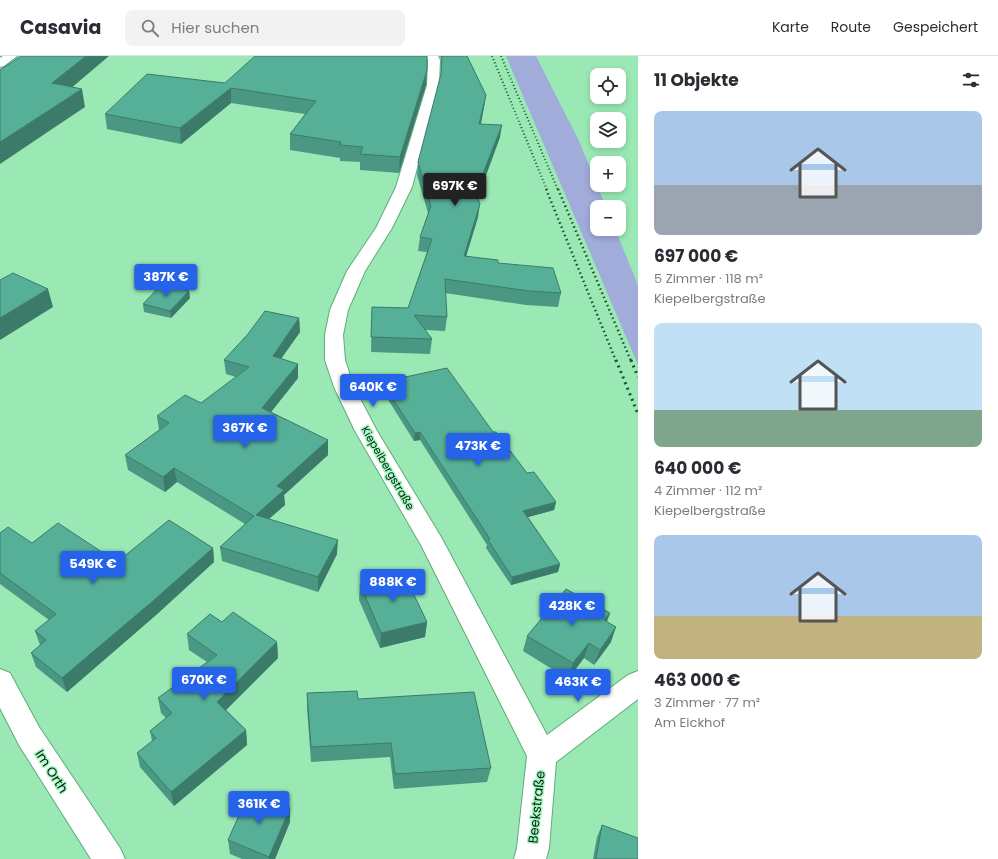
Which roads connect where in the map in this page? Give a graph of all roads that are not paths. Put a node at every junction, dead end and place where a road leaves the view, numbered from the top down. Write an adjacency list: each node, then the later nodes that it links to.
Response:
1 (11, 56): 3 (street)
2 (432, 56): 6 (street, Kiepelbergstraße)
3 (0, 63)
4 (0, 681): 7 (street, Im Orth)
5 (638, 683): 6 (street)
6 (542, 755): 8 (street, Beekstraße)
7 (109, 859)
8 (530, 859)

